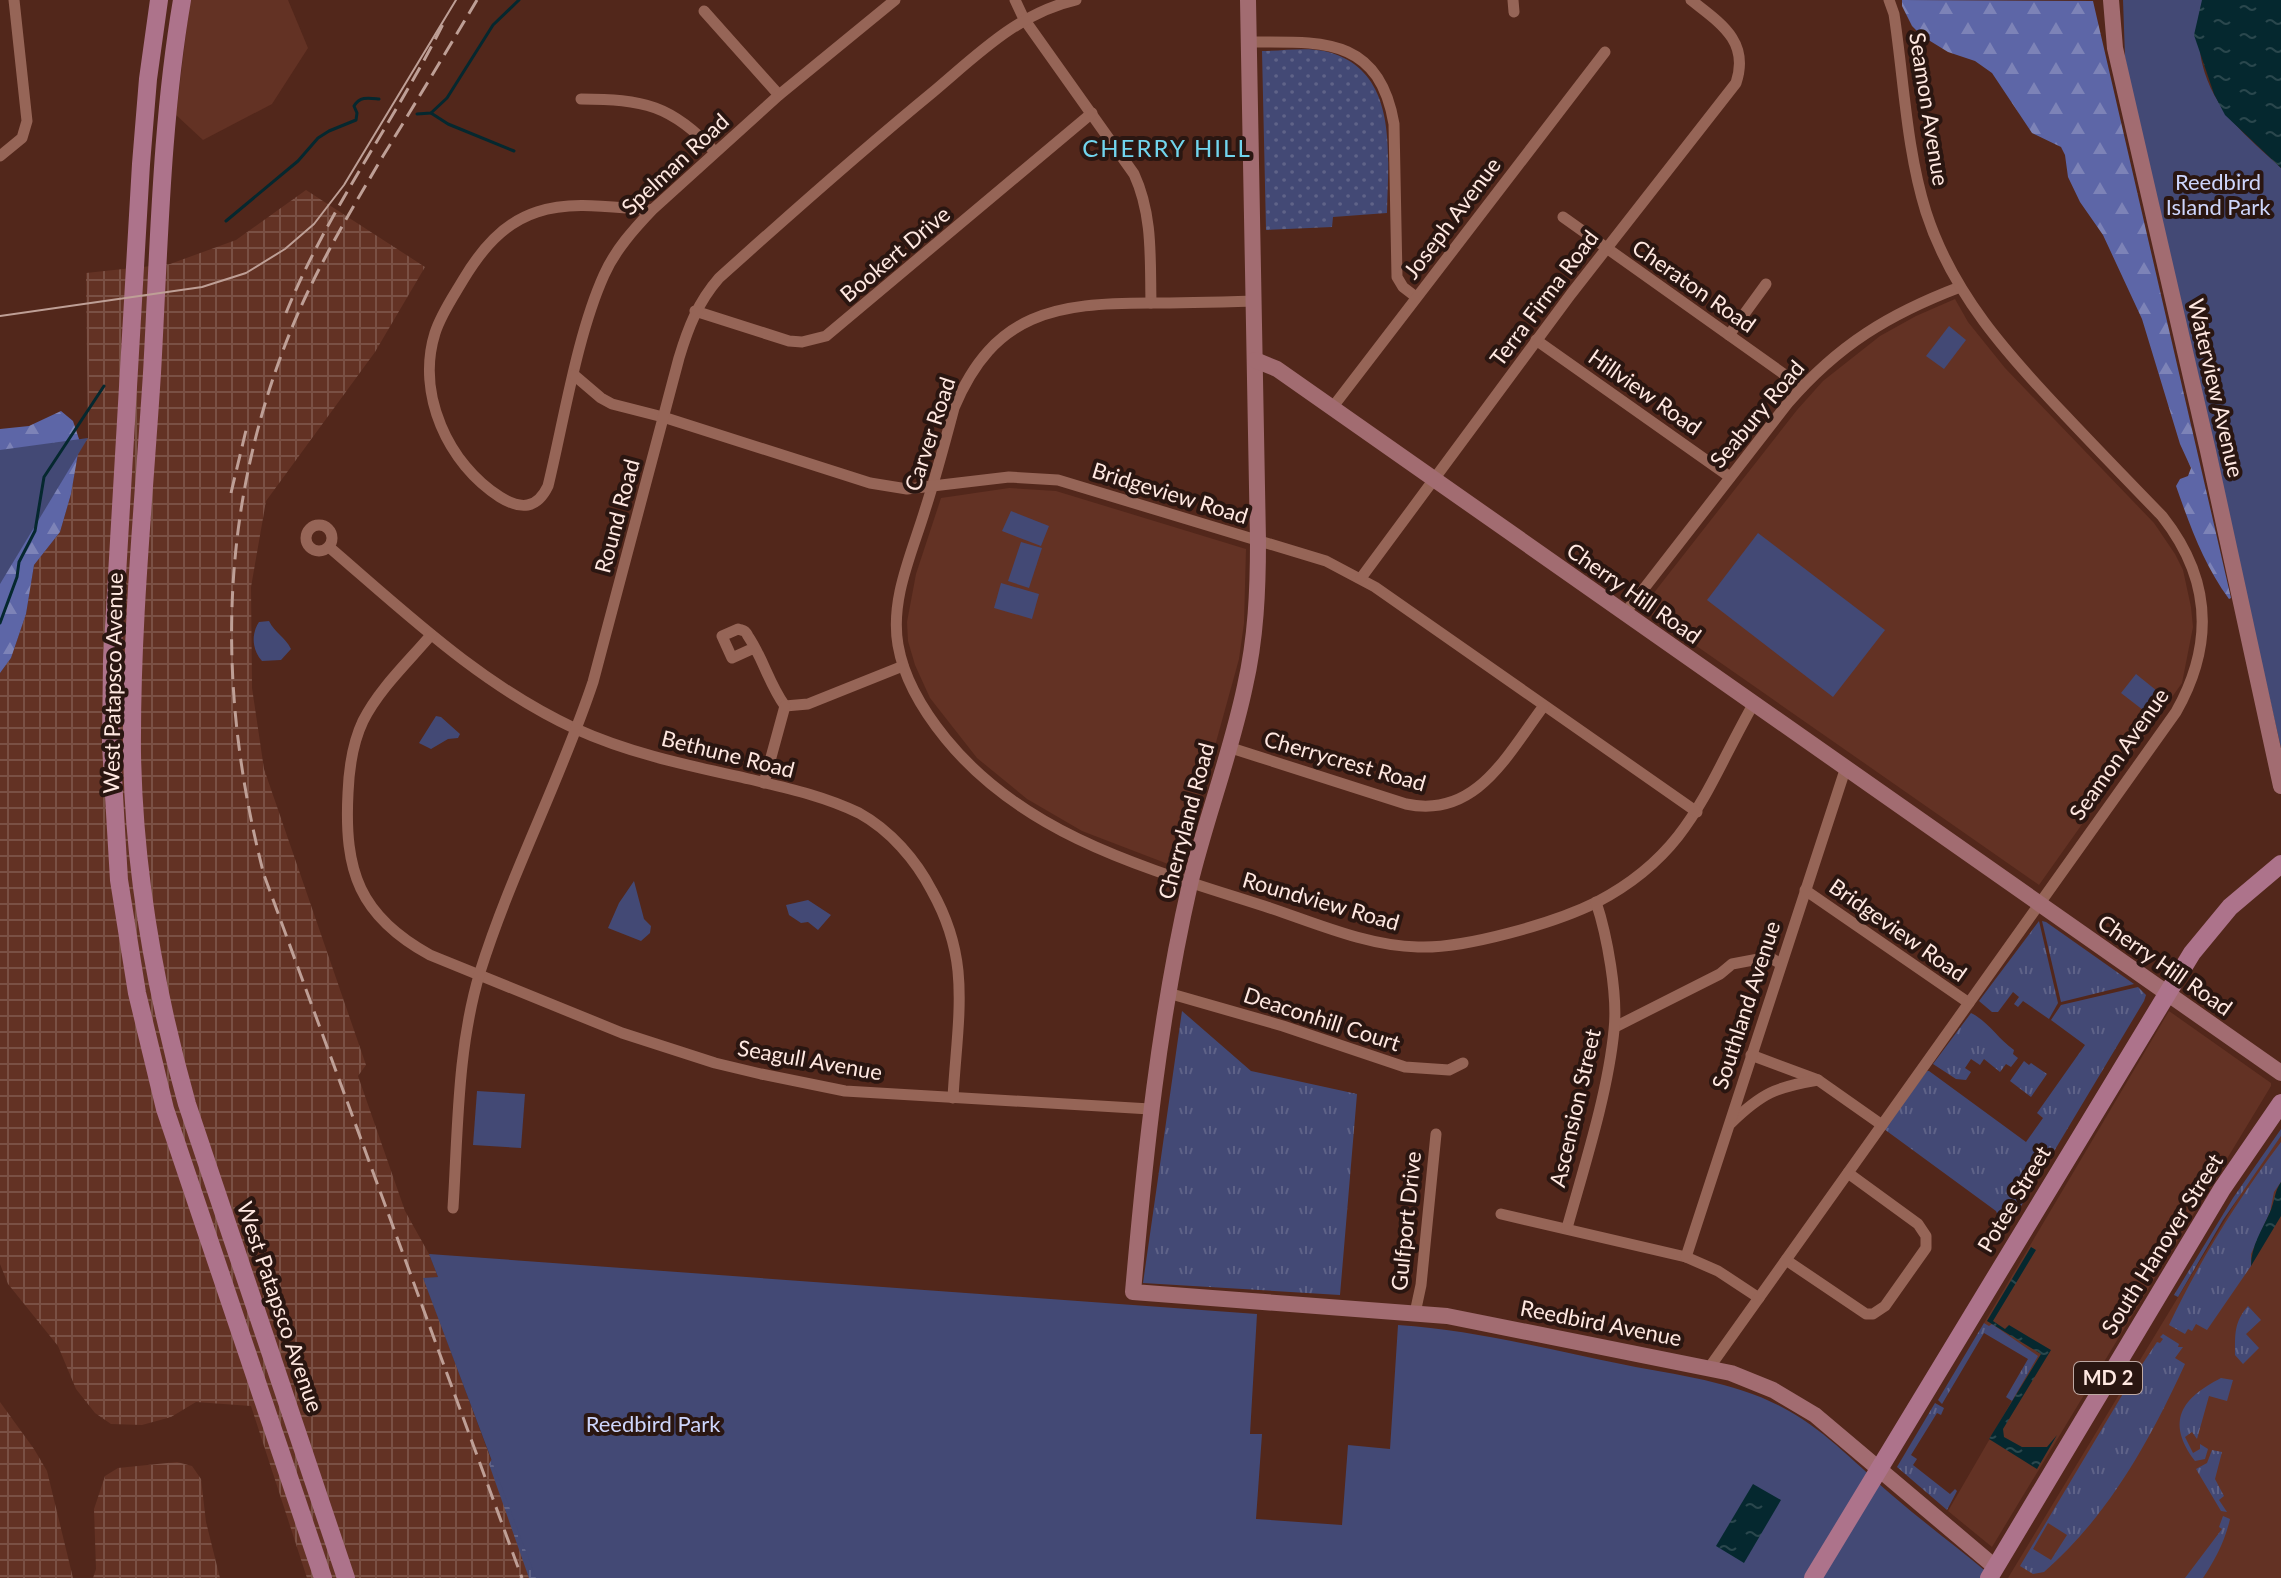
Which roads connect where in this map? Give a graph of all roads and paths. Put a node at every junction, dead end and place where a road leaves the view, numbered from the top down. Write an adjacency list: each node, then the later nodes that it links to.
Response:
1 (14, 0): 21 (street)
2 (159, 0): 19 (main road, West Patapsco Avenue)
3 (182, 0): 15 (main road, West Patapsco Avenue)
4 (895, 0): 16 (street, Spelman Road)
5 (1015, 0): 12 (street)
6 (1076, 0): 12 (street, Round Road)
7 (1248, 0): 13 (street)
8 (1691, 0): 25 (street, Terra Firma Road)
9 (1889, 0): 27 (street, Seamon Avenue)
10 (2111, 0): 56 (street, Waterview Avenue)
11 (704, 11): 16 (street)
12 (1024, 19): 18 (street); 31 (street, Round Road)
13 (1250, 42): 28 (street); 29 (street)
14 (1605, 52): 28 (street, Joseph Avenue)
15 (170, 93): 19 (main road); 23 (main road, West Patapsco Avenue)
16 (779, 95): 20 (street, Spelman Road)
17 (581, 99): 20 (street)
18 (1092, 113): 30 (street); 31 (street, Bookert Drive)
19 (144, 123): 23 (main road); 91 (main road, West Patapsco Avenue)
20 (715, 152): 22 (street, Spelman Road)
21 (0, 156)
22 (652, 210): 35 (street, Spelman Road); 35 (street, Spelman Road)
23 (160, 216): 92 (main road, West Patapsco Avenue)
24 (1563, 217): 25 (street, Cheraton Road)
25 (1607, 248): 32 (street, Cheraton Road); 33 (street, Terra Firma Road)
26 (1766, 284): 32 (street)
27 (1960, 287): 36 (street, Seabury Road); 62 (street, Seamon Avenue)
28 (1416, 297): 37 (street, Joseph Avenue)
29 (1255, 301): 30 (street, Carver Road); 34 (street)
30 (1151, 303): 41 (street, Carver Road)
31 (695, 311): 38 (street, Round Road)
32 (1729, 335): 36 (street, Cheraton Road)
33 (1536, 340): 39 (street, Hillview Road); 40 (street, Terra Firma Road)
34 (1255, 360): 37 (street, Cherry Hill Road); 42 (street, Cherryland Road)
35 (574, 375): 38 (street, Bridgeview Road)
36 (1802, 387): 39 (street, Seabury Road)
37 (1332, 408): 40 (street, Cherry Hill Road)
38 (663, 417): 41 (street, Bridgeview Road); 52 (street, Round Road)
39 (1730, 477): 45 (street, Seabury Road)
40 (1435, 480): 44 (street, Terra Firma Road); 45 (street, Cherry Hill Road)
41 (932, 487): 42 (street, Bridgeview Road); 48 (street, Carver Road)
42 (1258, 541): 44 (street, Bridgeview Road); 53 (street, Cherryland Road)
43 (329, 547): 46 (street, Bethune Road)
44 (1361, 578): 51 (street, Bridgeview Road)
45 (1625, 613): 49 (street, Cherry Hill Road)
46 (431, 635): 52 (street, Bethune Road); 64 (street)
47 (754, 648): 50 (street)
48 (903, 666): 50 (street); 59 (street, Roundview Road)
49 (1754, 703): 54 (street, Cherry Hill Road); 57 (street, Roundview Road)
50 (785, 706): 55 (street)
51 (1543, 707): 53 (street, Cherrycrest Road); 57 (street, Bridgeview Road)
52 (577, 730): 55 (street, Bethune Road); 64 (street, Round Road)
53 (1228, 747): 59 (street, Cherryland Road)
54 (1846, 767): 60 (street, Southland Avenue); 62 (street, Cherry Hill Road)
55 (764, 783): 73 (street, Bethune Road)
56 (2281, 786)
57 (1697, 812): 61 (street, Roundview Road)
58 (2281, 864): 66 (main road, Potee Street)
59 (1191, 883): 61 (street, Roundview Road); 65 (street, Cherryland Road)
60 (1805, 890): 63 (street, Southland Avenue); 67 (street, Bridgeview Road)
61 (1596, 902): 68 (street, Ascension Street)
62 (2040, 903): 66 (street, Cherry Hill Road); 67 (street, Seamon Avenue)
63 (1781, 964): 68 (street); 69 (street, Southland Avenue)
64 (480, 974): 73 (street, Seagull Avenue); 80 (street, Round Road)
65 (1168, 993): 70 (street, Deaconhill Court); 75 (street, Cherryland Road)
66 (2166, 993): 71 (street, Cherry Hill Road); 89 (main road, Potee Street)
67 (1969, 1003): 76 (street, Seamon Avenue)
68 (1615, 1027): 82 (street, Ascension Street)
69 (1751, 1055): 72 (street); 77 (street, Southland Avenue)
70 (1463, 1063)
71 (2281, 1073)
72 (1818, 1080): 76 (street); 77 (street)
73 (953, 1098): 75 (street, Seagull Avenue)
74 (2281, 1103): 90 (main road, South Hanover Street / MD 2)
75 (1150, 1109): 85 (street, Cherryland Road)
76 (1882, 1125): 79 (street, Seamon Avenue)
77 (1727, 1126): 83 (street, Southland Avenue)
78 (1436, 1134): 87 (street, Gulfport Drive)
79 (1848, 1173): 84 (street, Seamon Avenue); 84 (street)
80 (453, 1208)
81 (1501, 1214): 82 (street)
82 (1567, 1228): 83 (street)
83 (1686, 1257): 86 (street)
84 (1786, 1260): 86 (street, Seamon Avenue)
85 (1133, 1292): 87 (street, Reedbird Avenue)
86 (1759, 1298): 88 (street, Seamon Avenue)
87 (1415, 1313): 88 (street, Reedbird Avenue)
88 (1709, 1368): 89 (street, Reedbird Avenue)
89 (1878, 1469): 90 (street, Reedbird Avenue); 93 (main road, Potee Street)
90 (1992, 1573)
91 (323, 1578)
92 (346, 1578)
93 (1813, 1578)

